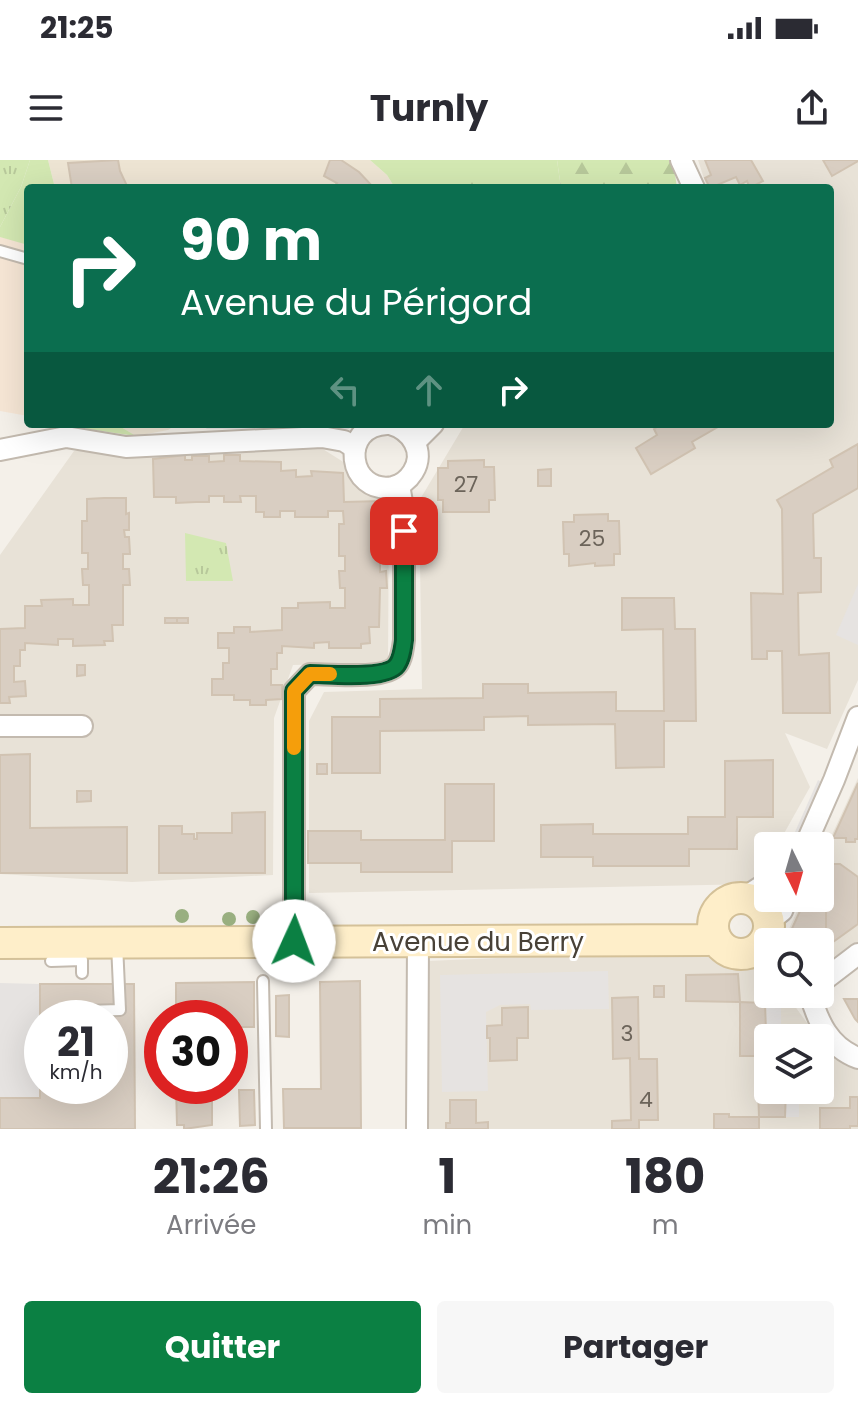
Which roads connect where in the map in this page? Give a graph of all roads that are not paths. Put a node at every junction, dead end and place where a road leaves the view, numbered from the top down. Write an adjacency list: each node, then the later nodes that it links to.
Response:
1 (681, 160): 2 (street)
2 (692, 184)
3 (0, 251): 4 (lane)
4 (24, 258)
5 (372, 428): 10 (street)
6 (397, 428): 9 (street)
7 (429, 428): 9 (street)
8 (66, 431): 10 (street); 11 (street)
9 (415, 442): 12 (street)
10 (355, 448): 12 (street)
11 (0, 450)
12 (399, 485): 21 (street)
13 (858, 717): 16 (street)
14 (0, 726): 15 (street)
15 (82, 726)
16 (811, 832)
17 (754, 891): 18 (street)
18 (742, 899): 19 (street); 20 (street)
19 (763, 928)
20 (715, 937): 22 (street, Avenue du Berry); 25 (street)
21 (294, 941): 22 (street, Avenue du Berry); 24 (street, Avenue du Berry)
22 (418, 941): 35 (street)
23 (0, 943): 24 (street, Avenue du Berry)
24 (117, 944): 31 (lane)
25 (754, 948)
26 (858, 954): 28 (street)
27 (51, 961): 29 (lane)
28 (834, 972)
29 (82, 973)
30 (263, 981): 34 (lane)
31 (120, 1000)
32 (815, 1008): 33 (street)
33 (858, 1058)
34 (266, 1129)
35 (417, 1129)

